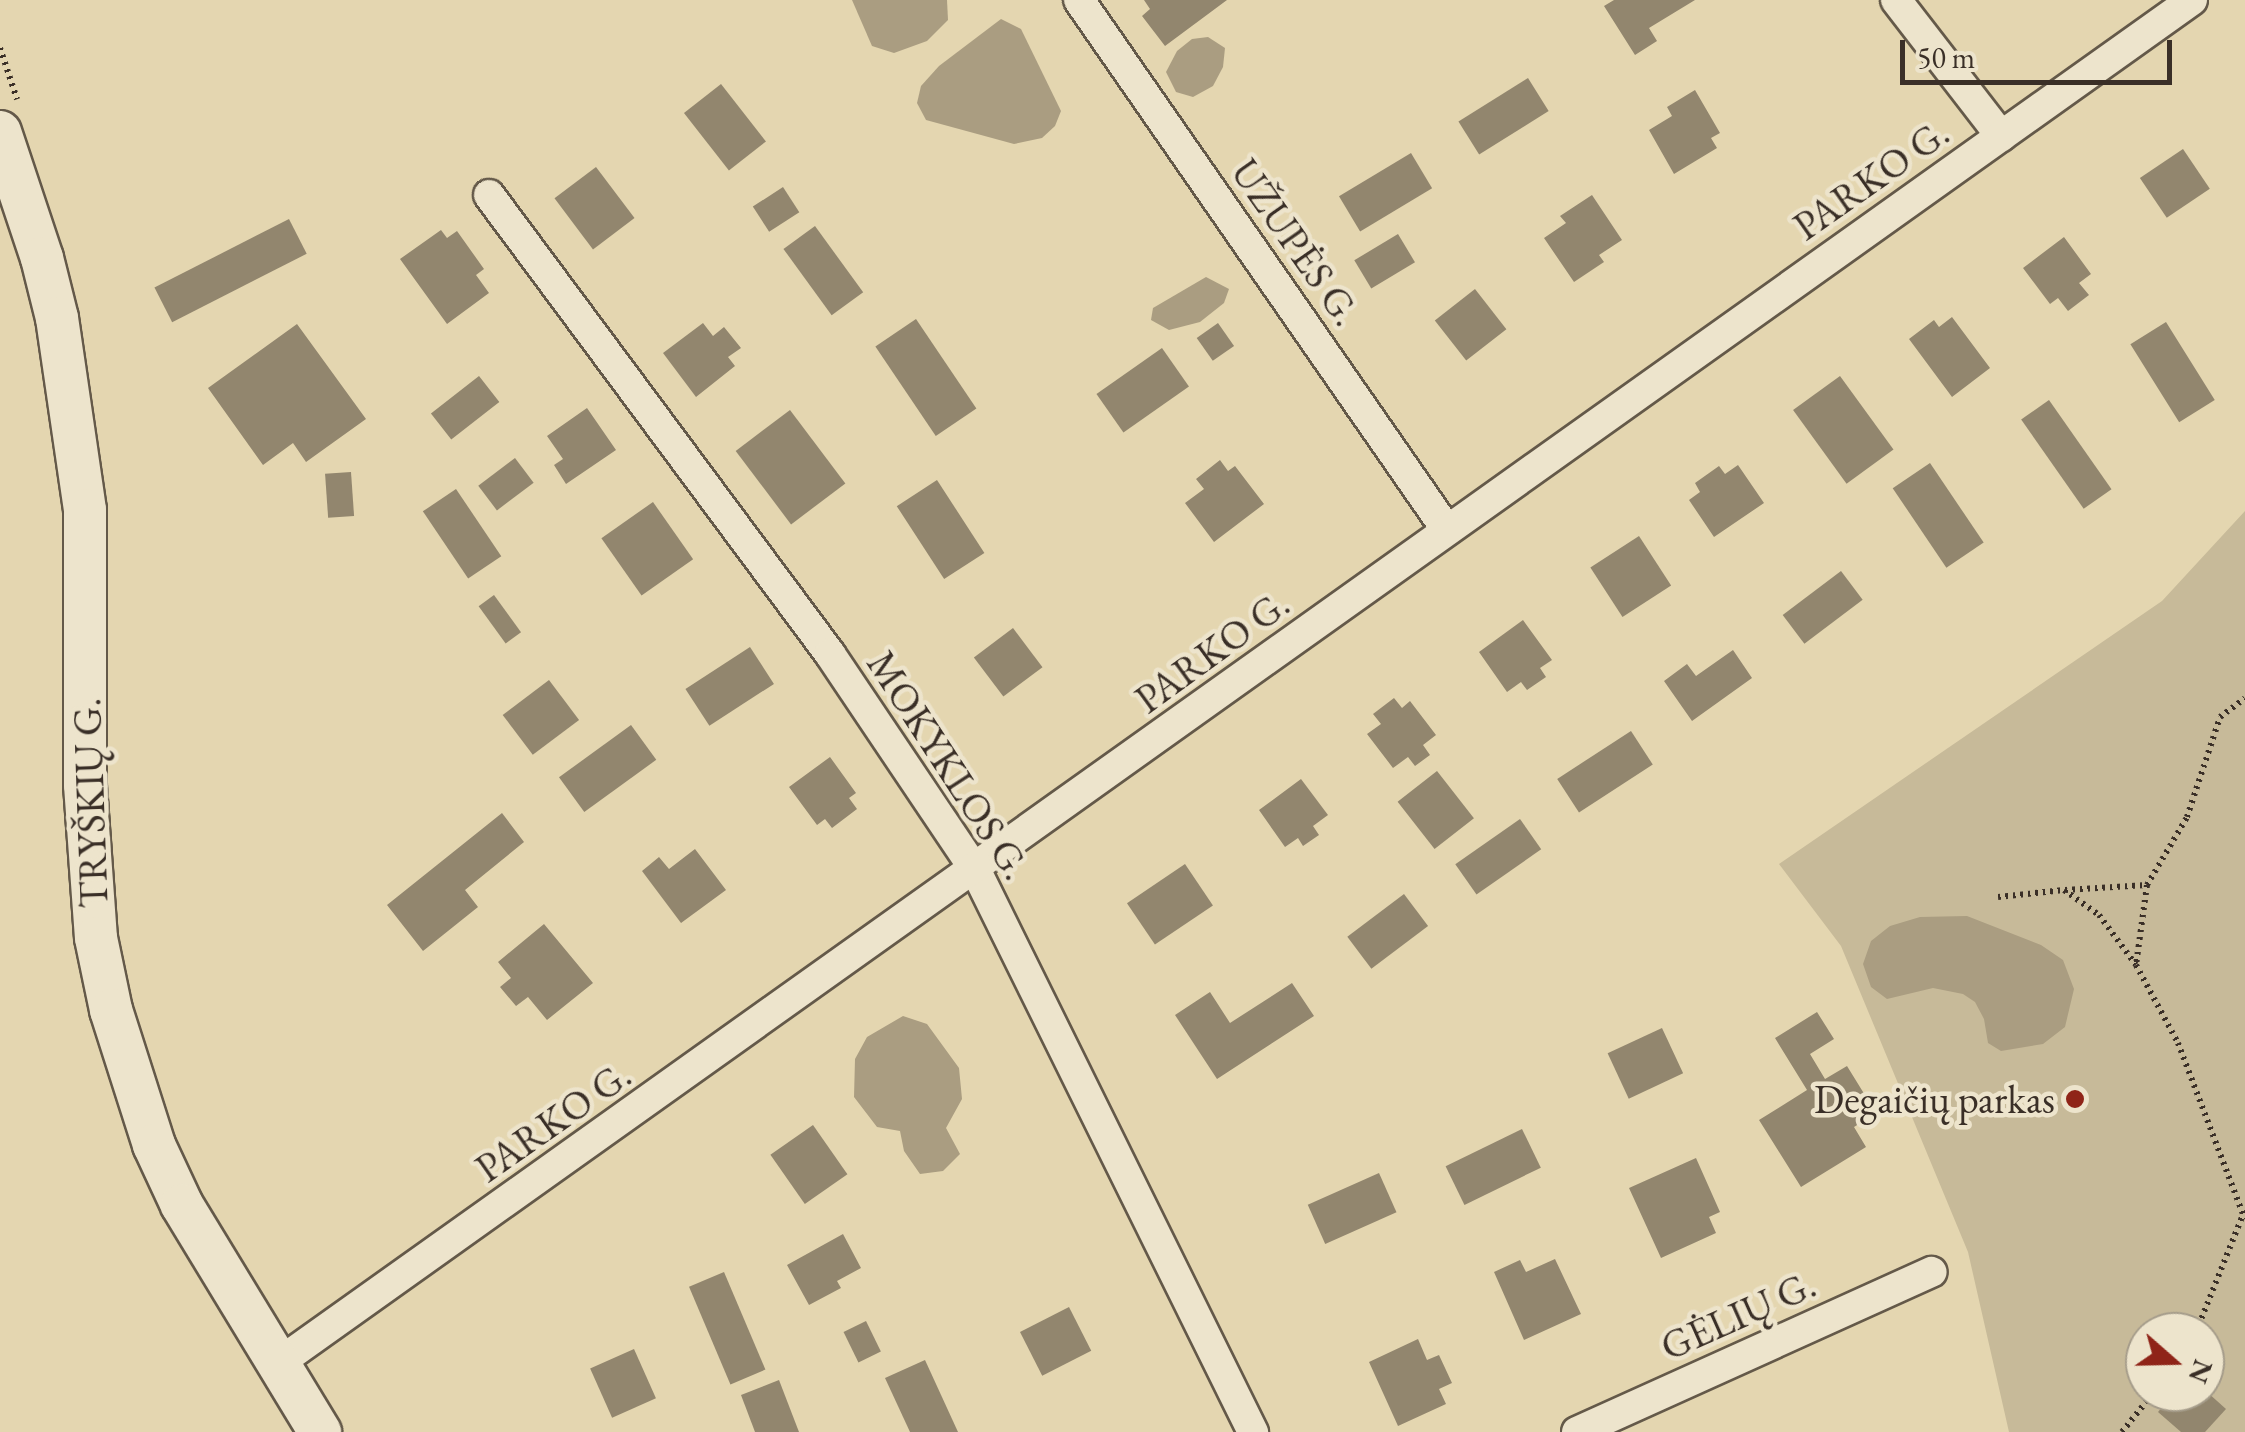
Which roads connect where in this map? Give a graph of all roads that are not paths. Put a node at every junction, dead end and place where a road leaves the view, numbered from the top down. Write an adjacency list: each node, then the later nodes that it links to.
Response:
1 (1079, 0): 7 (street, UŽUPĖS G.)
2 (1896, 0): 5 (street)
3 (2192, 0): 5 (street, PARKO G.)
4 (9, 117): 10 (main road, TRYŠKIŲ G.)
5 (2001, 136): 7 (street, PARKO G.)
6 (489, 195): 8 (street, MOKYKLOS G.)
7 (1448, 530): 8 (street, PARKO G.)
8 (976, 870): 10 (street, PARKO G.); 12 (street, MOKYKLOS G.)
9 (1932, 1272): 13 (street, GĖLIŲ G.)
10 (277, 1364): 11 (main road, TRYŠKIŲ G.)
11 (320, 1432)
12 (1253, 1432)
13 (1577, 1432)

